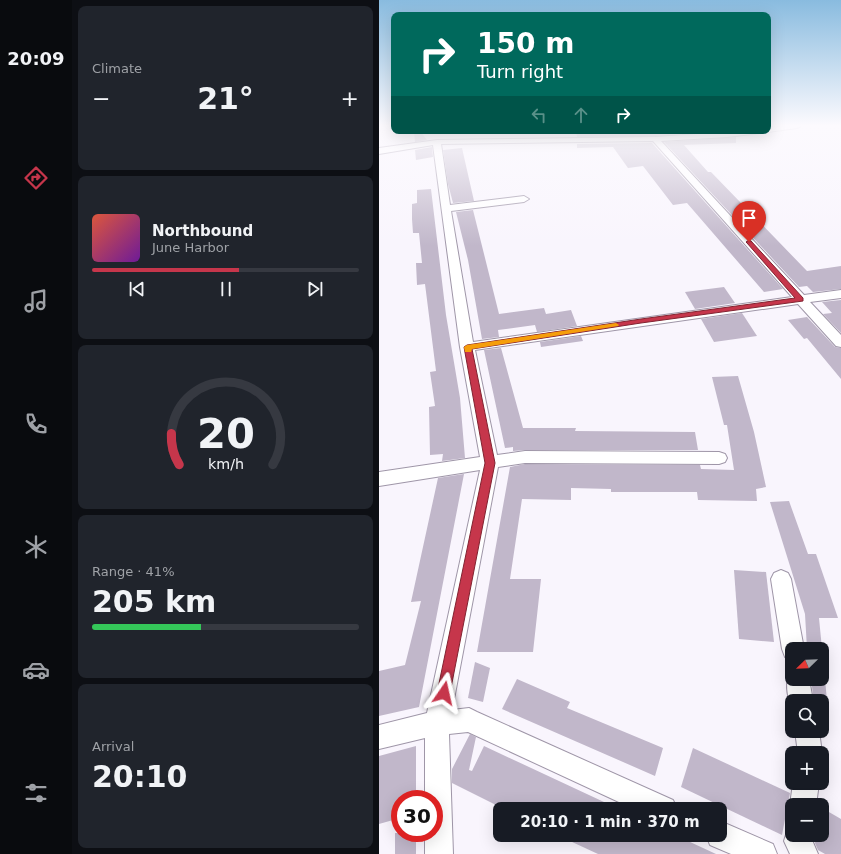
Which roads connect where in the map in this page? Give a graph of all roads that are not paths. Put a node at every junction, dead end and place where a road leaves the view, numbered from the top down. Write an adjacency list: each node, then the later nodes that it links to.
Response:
1 (440, 166): 4 (street)
2 (680, 166): 6 (street)
3 (524, 199): 4 (street)
4 (446, 209): 8 (street)
5 (841, 294): 6 (street)
6 (801, 300): 7 (street); 8 (street)
7 (841, 343)
8 (467, 347): 10 (street)
9 (719, 458): 10 (street)
10 (490, 463): 11 (street); 14 (street)
11 (379, 478)
12 (781, 579): 13 (street)
13 (792, 642)
14 (437, 723): 15 (street); 16 (street); 19 (street)
15 (379, 737)
16 (649, 802)
17 (727, 838): 20 (street)
18 (798, 842): 21 (street)
19 (439, 854)
20 (763, 854)
21 (804, 854)

